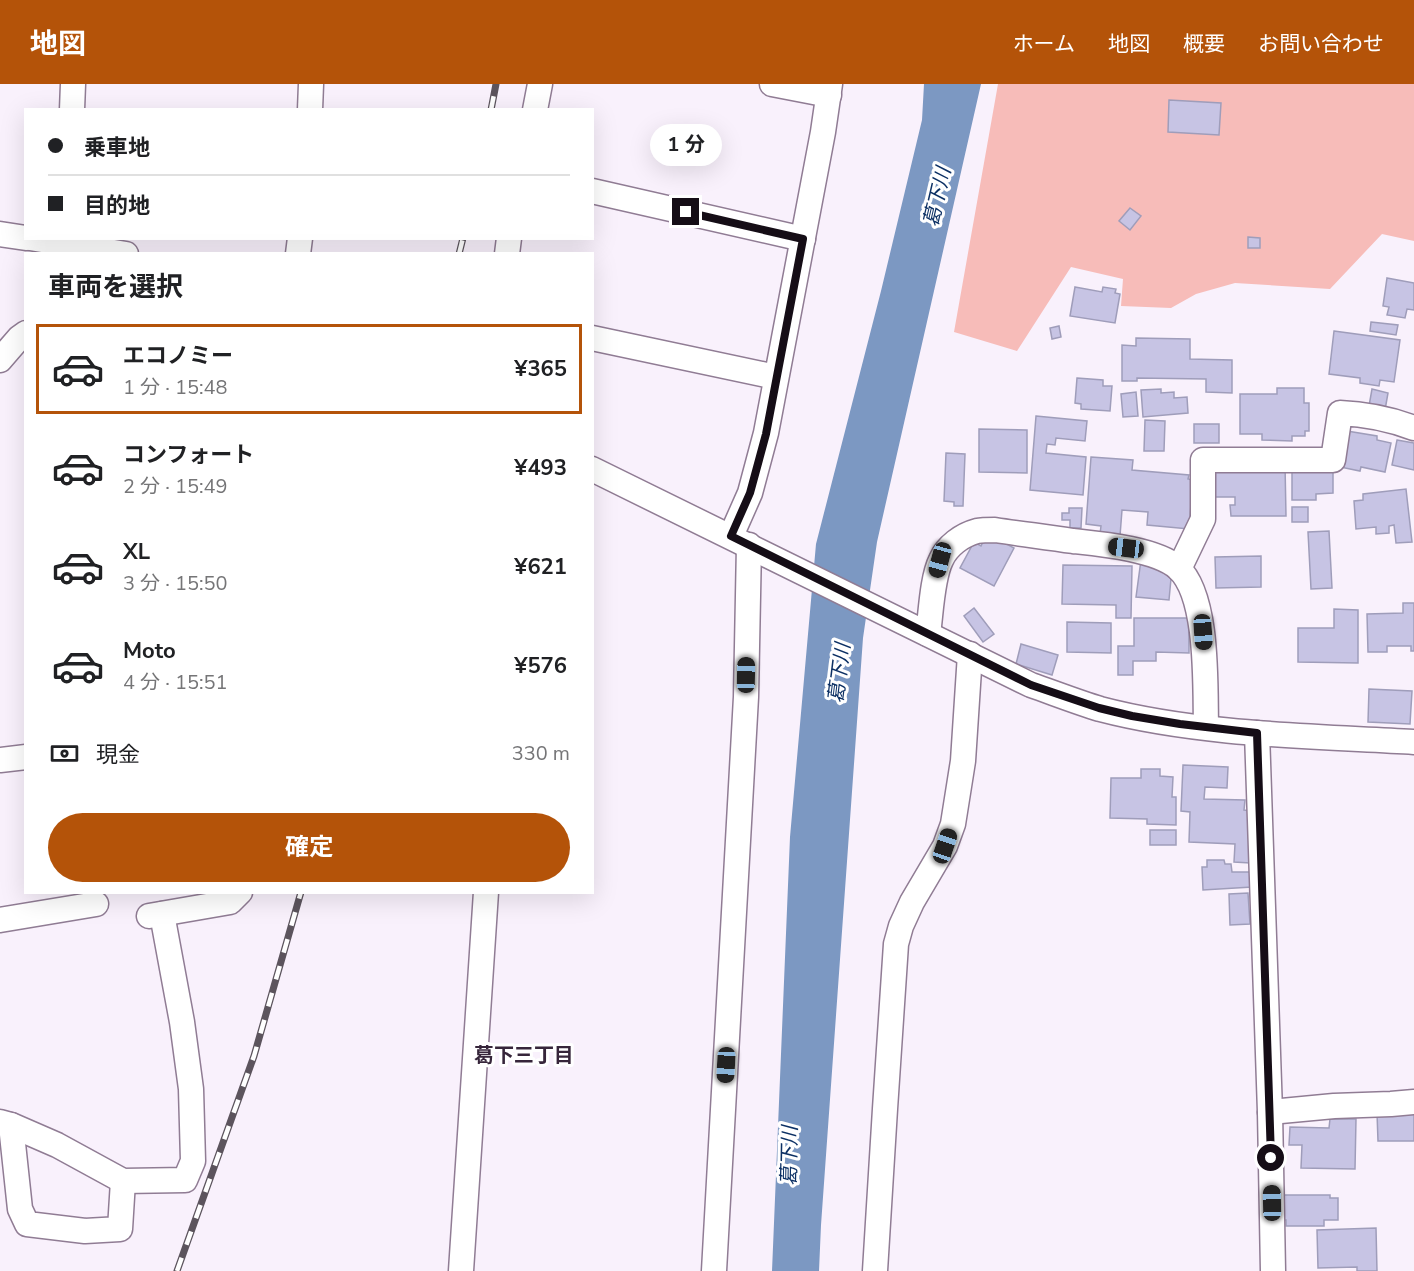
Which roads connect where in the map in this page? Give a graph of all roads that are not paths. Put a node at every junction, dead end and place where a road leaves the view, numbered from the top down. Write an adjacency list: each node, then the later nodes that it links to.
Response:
1 (73, 84): 6 (street)
2 (311, 84): 7 (street)
3 (540, 84): 8 (street)
4 (772, 84): 5 (street)
5 (830, 90): 12 (street)
6 (72, 108)
7 (310, 108)
8 (535, 108)
9 (594, 191): 12 (street)
10 (0, 234): 11 (street)
11 (24, 238)
12 (803, 239): 18 (street)
13 (68, 241): 14 (street)
14 (117, 252)
15 (24, 334): 17 (street)
16 (594, 338): 18 (street)
17 (0, 360)
18 (776, 377): 21 (street)
19 (1414, 428): 22 (street)
20 (594, 470): 21 (street)
21 (740, 541): 23 (street); 39 (street)
22 (1179, 569): 23 (street); 25 (street)
23 (928, 634): 24 (street)
24 (970, 654): 25 (street); 40 (street)
25 (1206, 728): 26 (street)
26 (1257, 733): 27 (street); 35 (street)
27 (1414, 742)
28 (24, 757): 29 (street)
29 (0, 760)
30 (238, 894): 37 (street)
31 (486, 894): 38 (street)
32 (96, 904): 33 (street)
33 (0, 920)
34 (1414, 1102): 35 (street)
35 (1270, 1112): 41 (street)
36 (6, 1123): 37 (street); 37 (street)
37 (123, 1181)
38 (461, 1271)
39 (714, 1271)
40 (876, 1271)
41 (1273, 1271)

